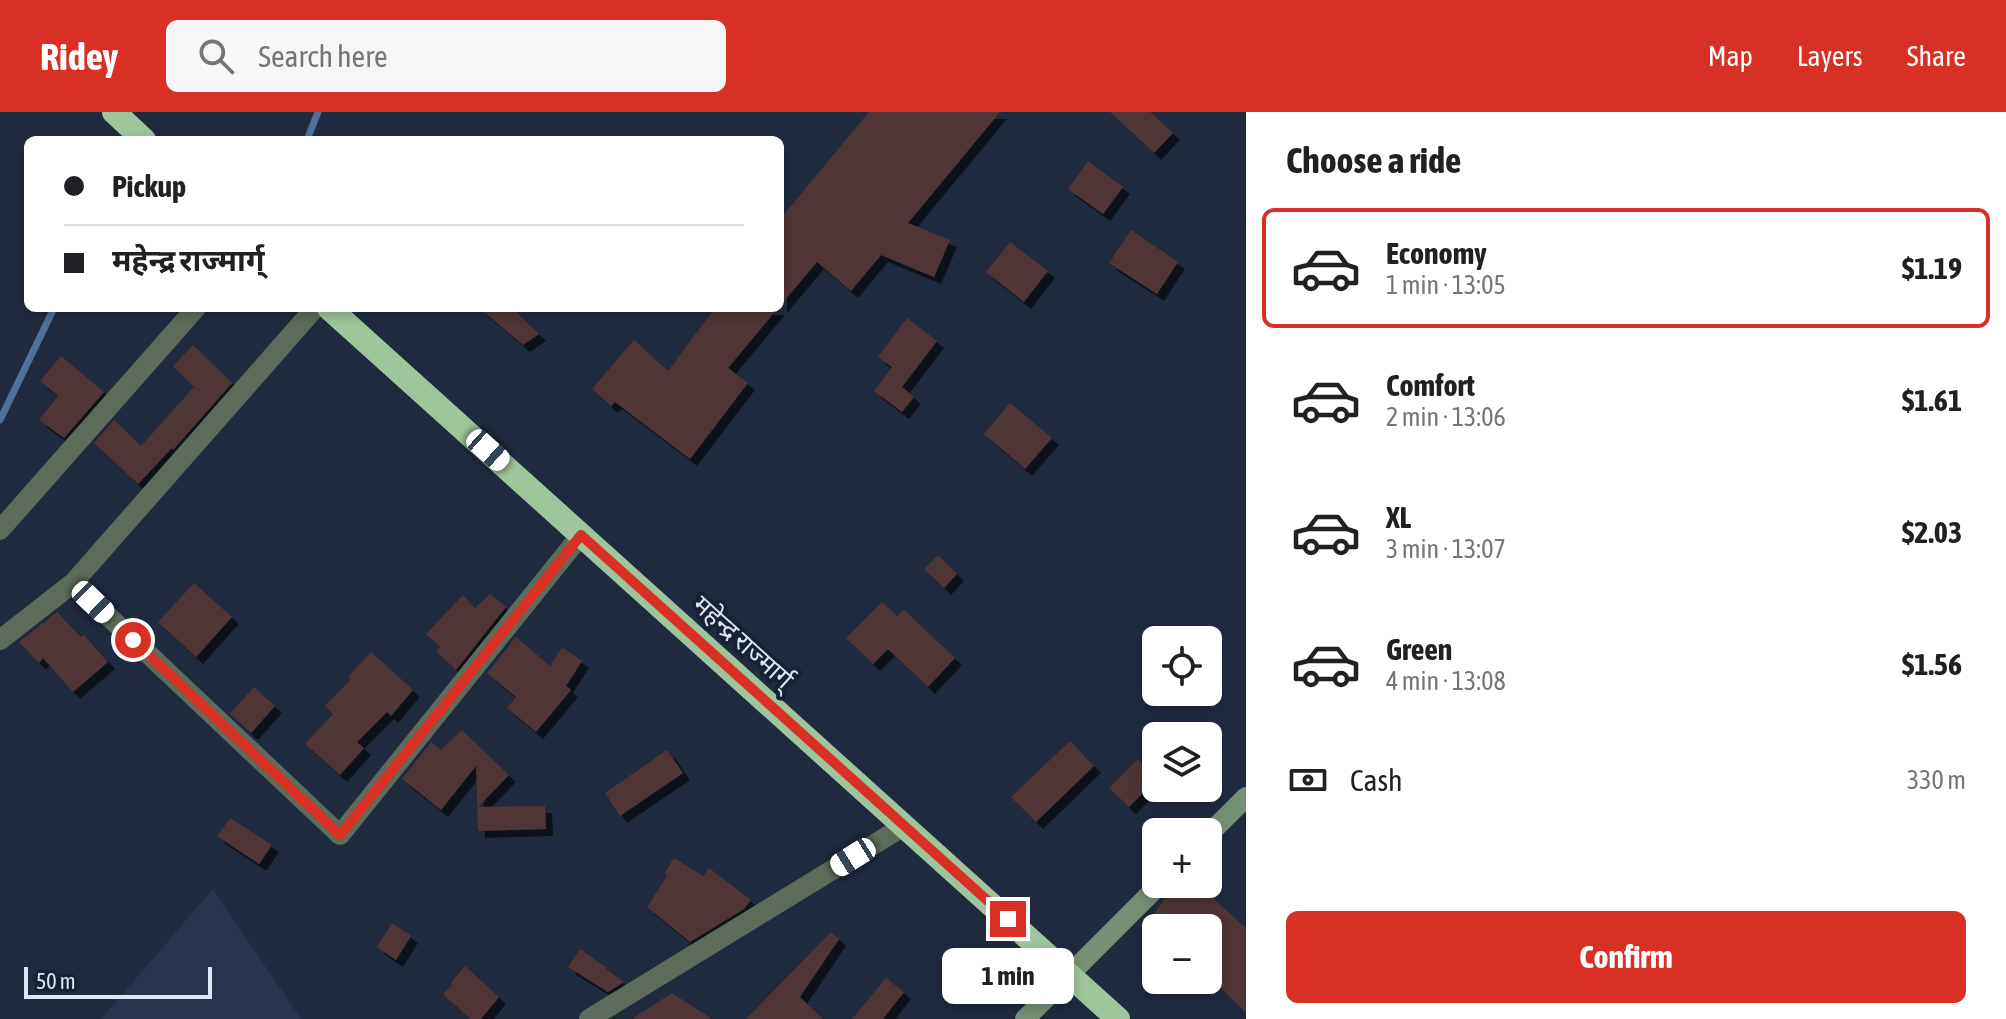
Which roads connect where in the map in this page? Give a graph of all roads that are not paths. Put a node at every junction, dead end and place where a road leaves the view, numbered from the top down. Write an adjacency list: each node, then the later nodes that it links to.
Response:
1 (114, 112): 2 (highway)
2 (140, 136)
3 (192, 312): 6 (street)
4 (311, 312): 8 (street)
5 (333, 312): 7 (highway, महेन्द्र राज्मार्ग्)
6 (0, 530)
7 (581, 535): 8 (street); 12 (highway, महेन्द्र राज्मार्ग्)
8 (73, 583): 9 (street)
9 (0, 640)
10 (1246, 797): 11 (street)
11 (1222, 821)
12 (904, 826): 14 (highway, महेन्द्र राज्मार्ग्); 15 (street)
13 (1146, 898): 14 (street)
14 (1071, 976): 16 (street); 17 (highway, महेन्द्र राज्मार्ग्)
15 (589, 1019)
16 (1025, 1019)
17 (1118, 1019)

